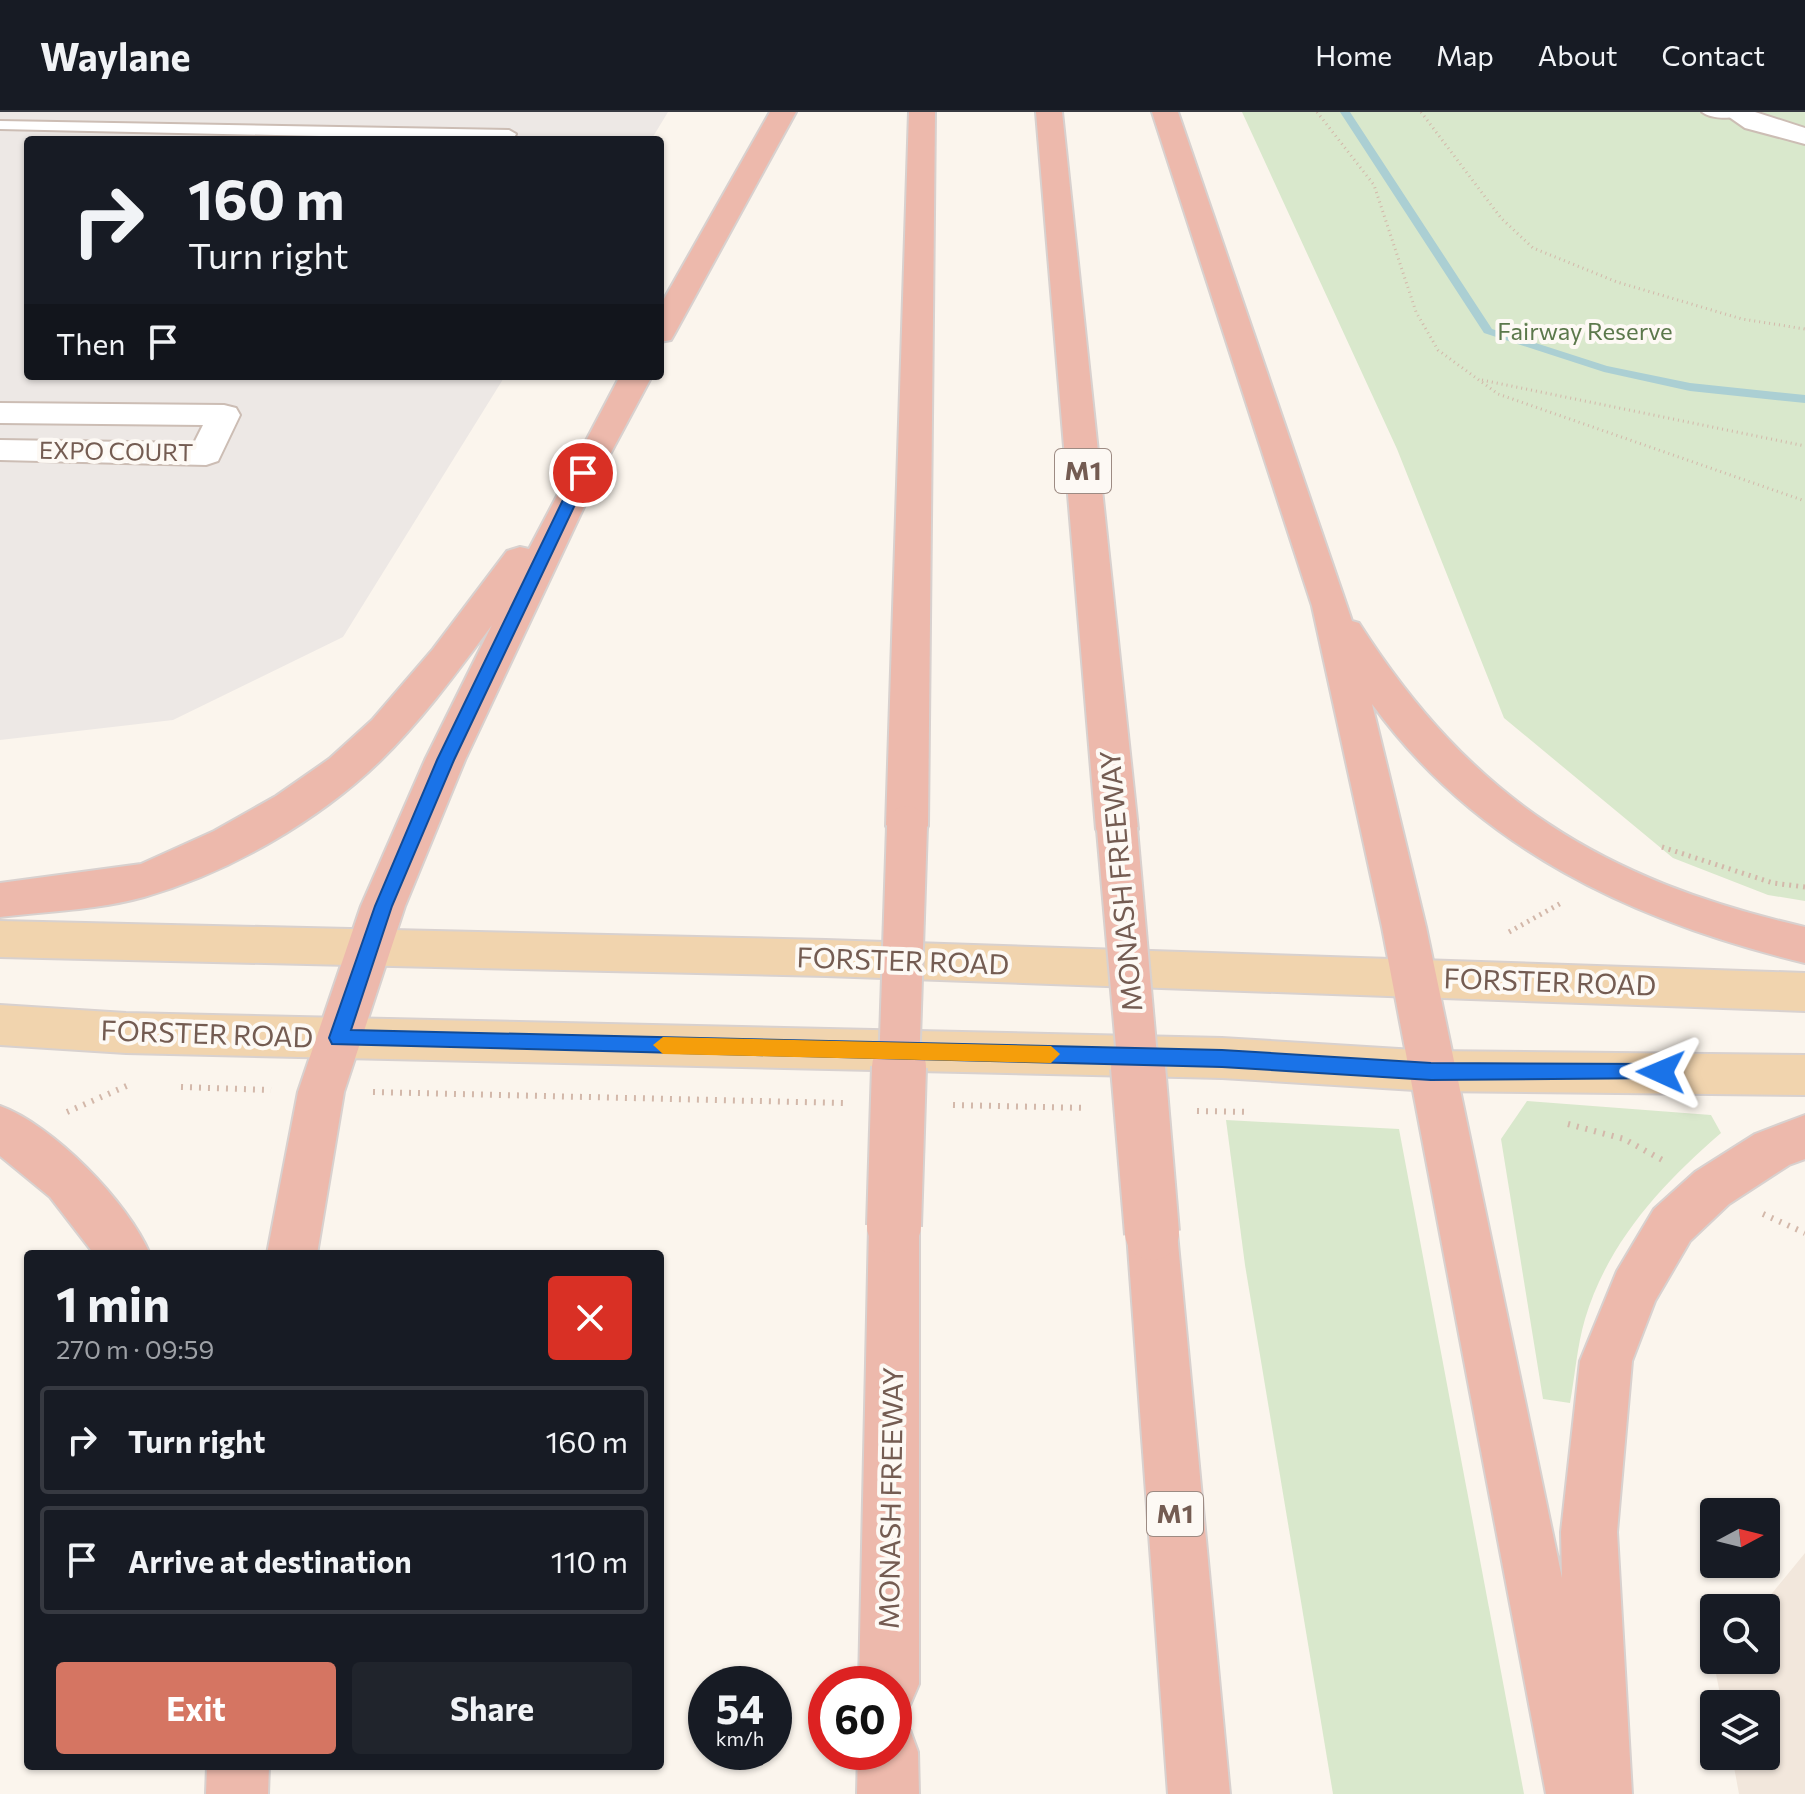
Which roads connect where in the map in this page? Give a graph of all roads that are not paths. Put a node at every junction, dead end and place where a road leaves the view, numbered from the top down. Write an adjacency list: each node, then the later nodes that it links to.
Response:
1 (783, 112): 10 (highway)
2 (922, 112): 30 (highway, MONASH FREEWAY, bridge)
3 (1049, 112): 35 (highway, MONASH FREEWAY / M1, bridge)
4 (1165, 112): 15 (highway)
5 (1709, 112): 6 (lane)
6 (1736, 112): 9 (street)
7 (0, 125): 8 (lane)
8 (508, 136)
9 (1805, 136)
10 (664, 326)
11 (634, 380): 14 (highway)
12 (0, 413): 13 (street, EXPO COURT)
13 (0, 450)
14 (583, 473): 16 (highway); 19 (highway)
15 (1330, 606): 18 (highway); 20 (highway)
16 (0, 900)
17 (0, 939): 19 (main road, FORSTER ROAD)
18 (1805, 945)
19 (368, 946): 20 (main road, FORSTER ROAD); 23 (highway)
20 (1414, 976): 21 (main road, FORSTER ROAD); 24 (highway)
21 (1805, 992)
22 (0, 1025): 23 (main road, FORSTER ROAD)
23 (338, 1038): 24 (main road, FORSTER ROAD); 29 (highway)
24 (1431, 1071): 25 (main road, FORSTER ROAD); 36 (highway)
25 (1805, 1075)
26 (0, 1127): 28 (highway)
27 (1805, 1137): 37 (highway)
28 (122, 1250)
29 (293, 1250)
30 (889, 1666)
31 (238, 1770): 33 (highway)
32 (888, 1770): 34 (highway)
33 (237, 1794)
34 (888, 1794)
35 (1199, 1794)
36 (1577, 1794)
37 (1601, 1794)

